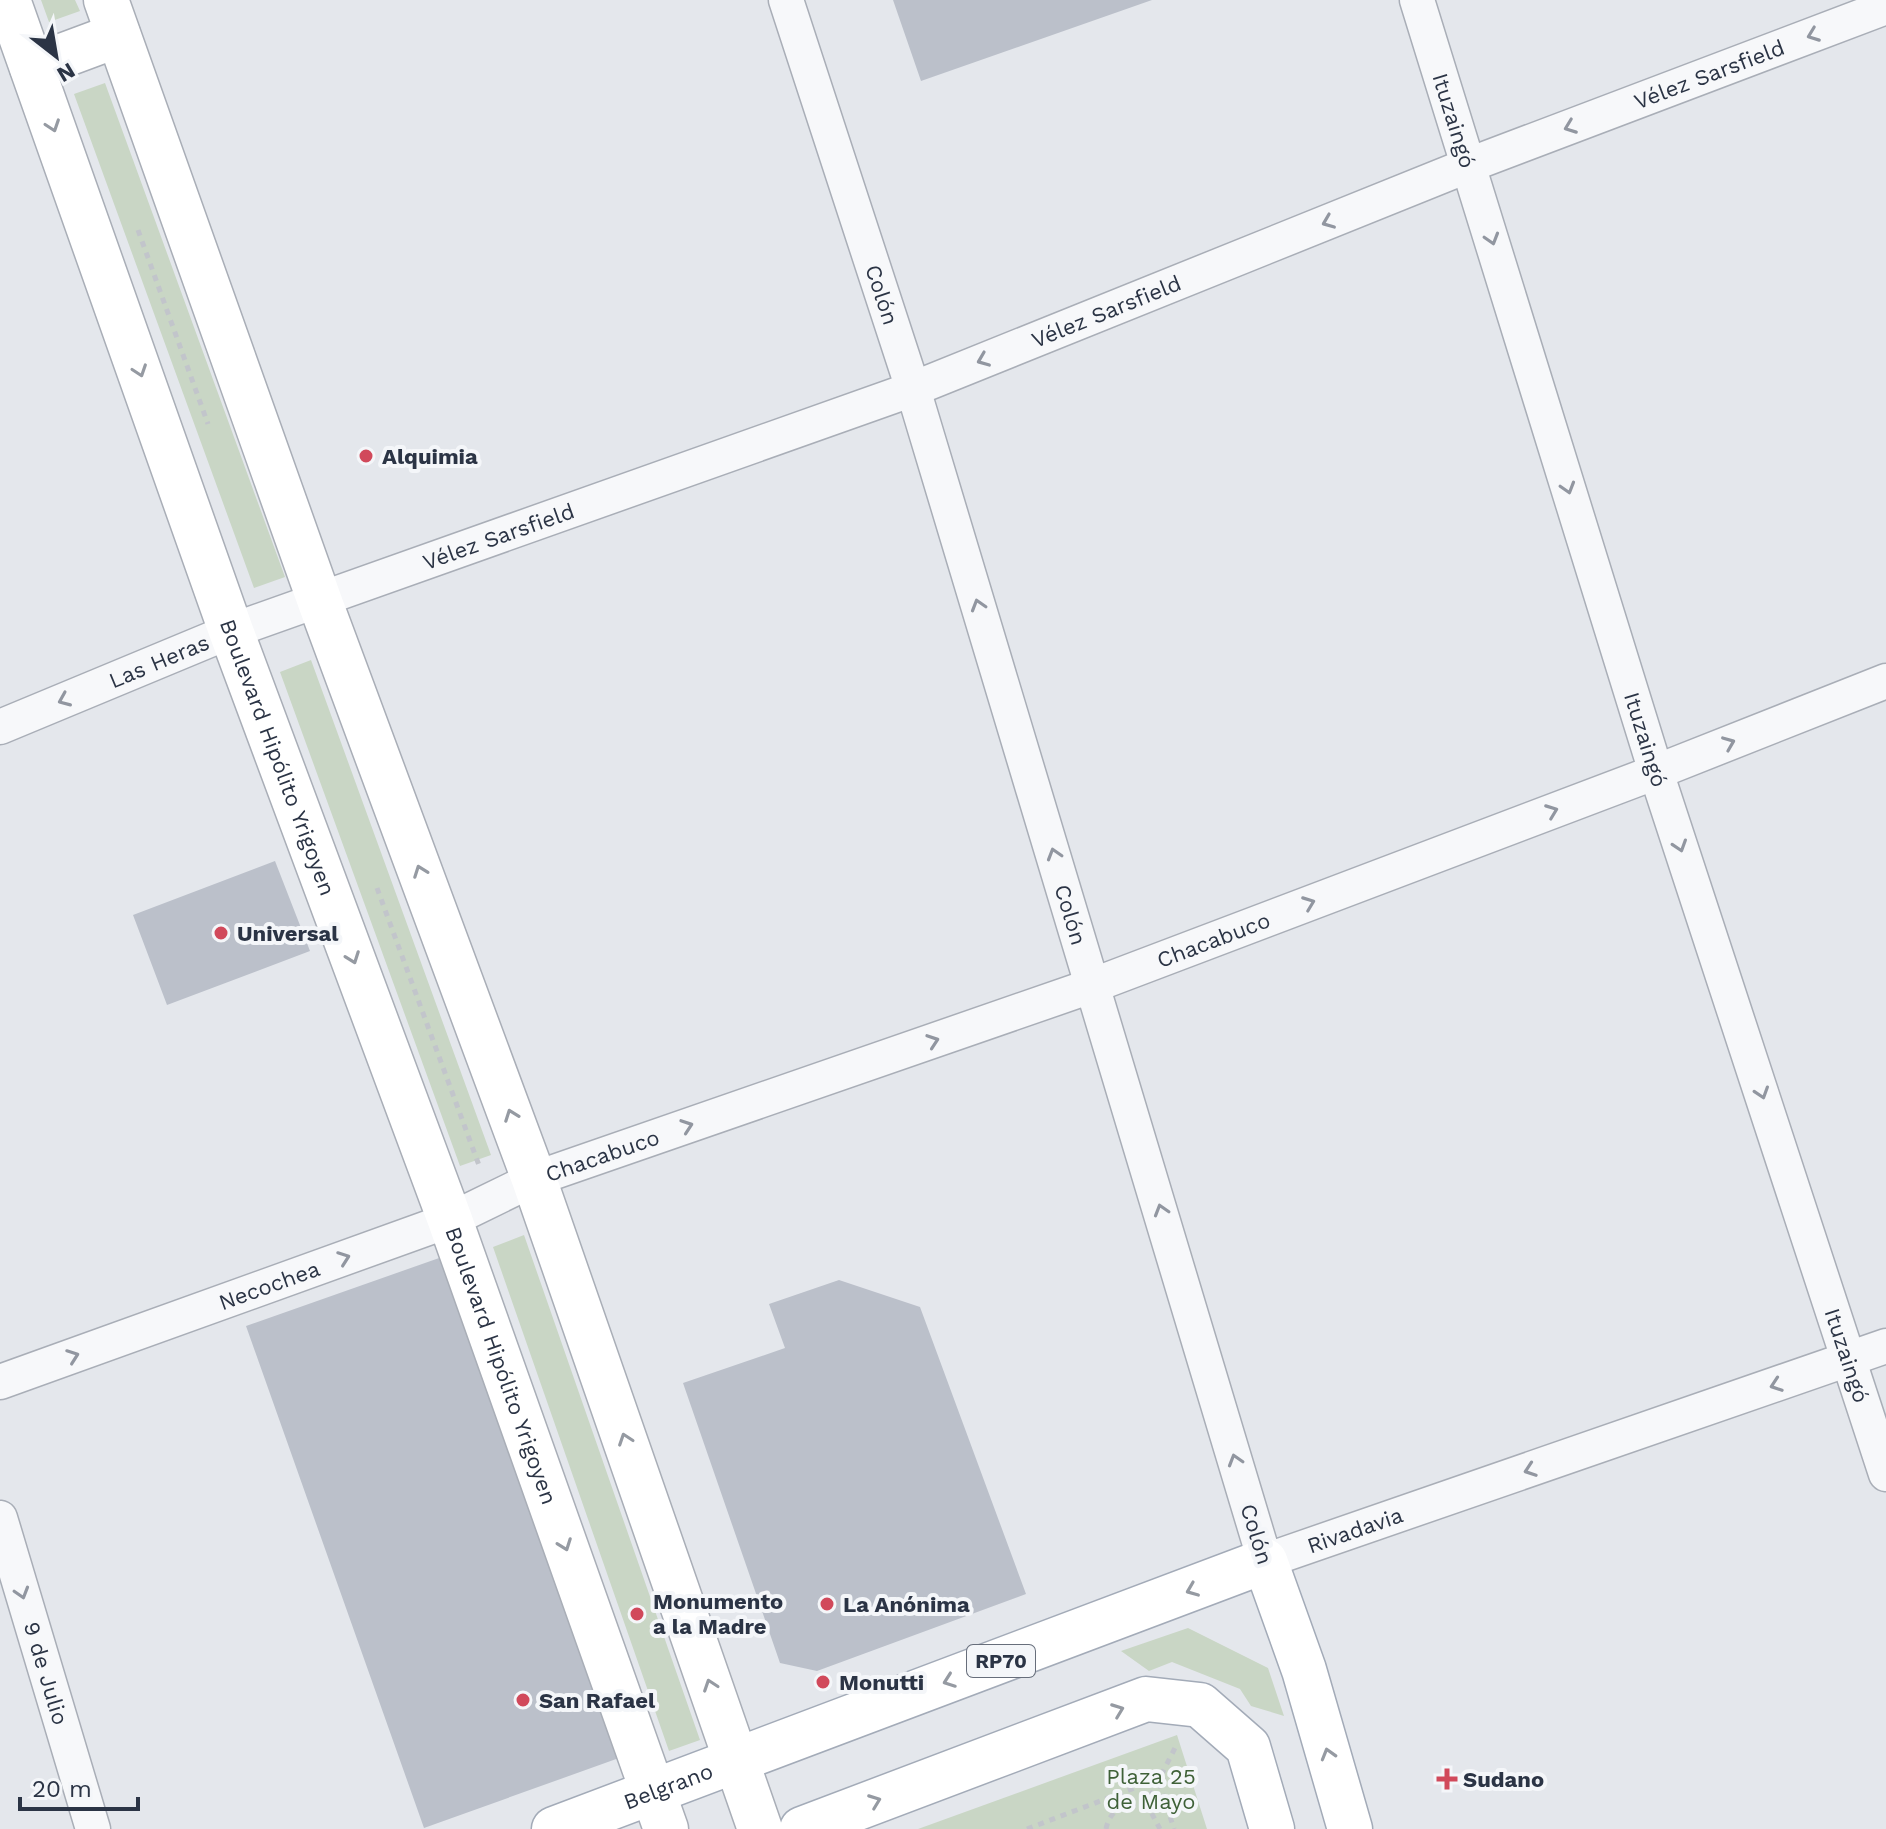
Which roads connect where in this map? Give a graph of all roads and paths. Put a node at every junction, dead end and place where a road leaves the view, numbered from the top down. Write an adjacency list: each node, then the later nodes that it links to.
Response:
1 (8, 0): 6 (main road, Boulevard Hipólito Yrigoyen)
2 (786, 0): 8 (street, Colón)
3 (1417, 0): 7 (street, Ituzaingó)
4 (1886, 7): 7 (street, Vélez Sarsfield, one-way to 7)
5 (112, 18): 6 (main road); 9 (main road)
6 (32, 67): 10 (main road, Boulevard Hipólito Yrigoyen, one-way to 10)
7 (1469, 165): 8 (street, Vélez Sarsfield, one-way to 8); 13 (street, Ituzaingó, one-way to 13)
8 (913, 389): 9 (street, Vélez Sarsfield); 14 (street, Colón, one-way to 8)
9 (320, 602): 10 (street, Las Heras); 15 (main road, one-way to 9)
10 (231, 631): 12 (street, Las Heras, one-way to 12); 16 (main road, Boulevard Hipólito Yrigoyen, one-way to 16)
11 (1886, 681): 13 (street, Chacabuco, one-way to 11)
12 (0, 727)
13 (1656, 772): 14 (street, Chacabuco, one-way to 13); 18 (street, Ituzaingó, one-way to 18)
14 (1094, 985): 15 (street, Chacabuco, one-way to 14); 22 (street, Colón, one-way to 14)
15 (534, 1179): 16 (street, Necochea); 23 (main road, one-way to 15)
16 (450, 1220): 19 (street, Necochea, one-way to 16); 24 (main road, Boulevard Hipólito Yrigoyen, one-way to 24)
17 (1886, 1346): 18 (street, Rivadavia)
18 (1850, 1360): 20 (street, Ituzaingó); 22 (street, Rivadavia, one-way to 22)
19 (0, 1382)
20 (1886, 1474)
21 (0, 1518): 25 (street, 9 de Julio, one-way to 25)
22 (1265, 1561): 23 (main road, Rivadavia / RP70, one-way to 23); 34 (main road, Colón, one-way to 22)
23 (736, 1759): 24 (main road, Belgrano / RP70); 27 (main road)
24 (660, 1811): 26 (main road, Belgrano / RP70)
25 (93, 1829)
26 (554, 1829)
27 (760, 1829)
28 (802, 1829): 33 (main road, one-way to 33)
29 (1027, 1829): 32 (path)
30 (1106, 1829): 31 (path)
31 (1160, 1829)
32 (1174, 1829)
33 (1272, 1829)
34 (1350, 1829)

